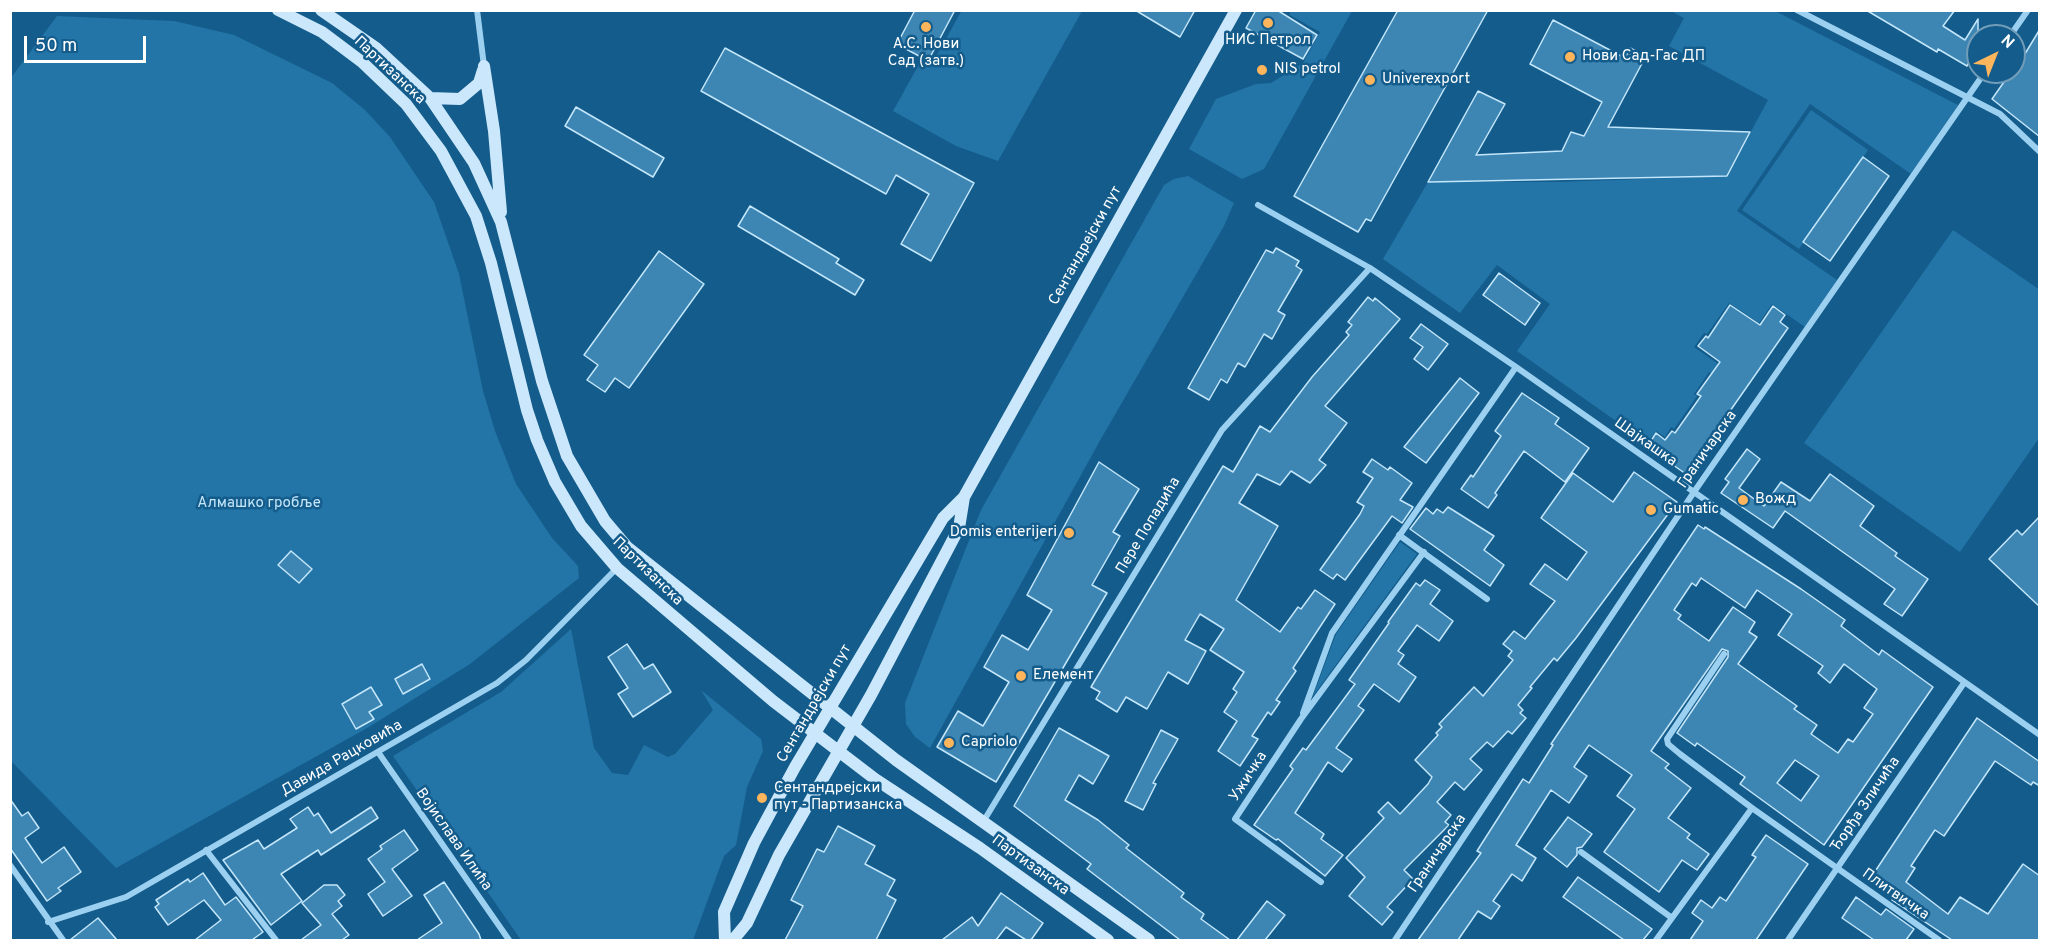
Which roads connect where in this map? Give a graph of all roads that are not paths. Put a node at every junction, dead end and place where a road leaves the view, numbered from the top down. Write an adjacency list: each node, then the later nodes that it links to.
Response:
1 (278, 10): 21 (main road, Партизанска)
2 (321, 10): 11 (main road, Партизанска)
3 (477, 10): 8 (street)
4 (1236, 10): 18 (main road, Сентандрејски пут)
5 (1797, 10): 10 (street)
6 (2028, 10): 7 (street)
7 (2018, 24)
8 (484, 66): 11 (main road); 14 (main road)
9 (1976, 84): 10 (street, Граничарска)
10 (1967, 97): 12 (street); 17 (street, Граничарска)
11 (430, 98): 14 (main road, Партизанска)
12 (2040, 152)
13 (1258, 205): 15 (street, Шајкашка)
14 (501, 222): 25 (main road, Партизанска)
15 (1370, 268): 16 (street, Шајкашка); 33 (street, Пере Попадића)
16 (1516, 367): 17 (street, Шајкашка); 19 (street, Ужичка)
17 (1694, 492): 24 (street, Шајкашка); 48 (street, Граничарска)
18 (964, 497): 25 (main road, Сентандрејски пут); 27 (main road, Сентандрејски пут)
19 (1399, 535): 20 (street); 26 (street, Ужичка)
20 (1424, 552): 22 (street); 26 (street, Ужичка)
21 (617, 568): 28 (main road, Партизанска); 31 (street, Давида Рацковића)
22 (1487, 599)
23 (1724, 654): 32 (street, Плитвичка)
24 (1964, 683): 29 (street, Шајкашка); 37 (street, Ђорђа Зличића)
25 (829, 707): 27 (main road, Партизанска); 28 (main road, Сентандрејски пут)
26 (1301, 719): 38 (street, Ужичка)
27 (853, 726): 30 (main road, Сентандрејски пут); 33 (main road, Партизанска)
28 (815, 733): 30 (main road, Партизанска); 44 (main road, Сентандрејски пут)
29 (2040, 735)
30 (838, 751): 45 (main road, Сентандрејски пут); 46 (main road, Партизанска)
31 (378, 752): 34 (street, Давида Рацковића); 43 (street, Војислава Илића)
32 (1752, 808): 37 (street, Плитвичка); 39 (street)
33 (983, 822): 47 (main road, Партизанска)
34 (206, 850): 40 (street, Давида Рацковића); 42 (street)
35 (1581, 852): 39 (street)
36 (10, 865): 40 (street)
37 (1837, 870): 50 (street, Ђорђа Зличића); 51 (street, Плитвичка)
38 (1321, 882)
39 (1672, 918): 49 (street)
40 (48, 922): 41 (street)
41 (63, 940)
42 (276, 940)
43 (509, 940)
44 (725, 940)
45 (733, 940)
46 (1108, 940)
47 (1149, 940)
48 (1395, 940)
49 (1656, 940)
50 (1788, 940)
51 (1939, 940)

